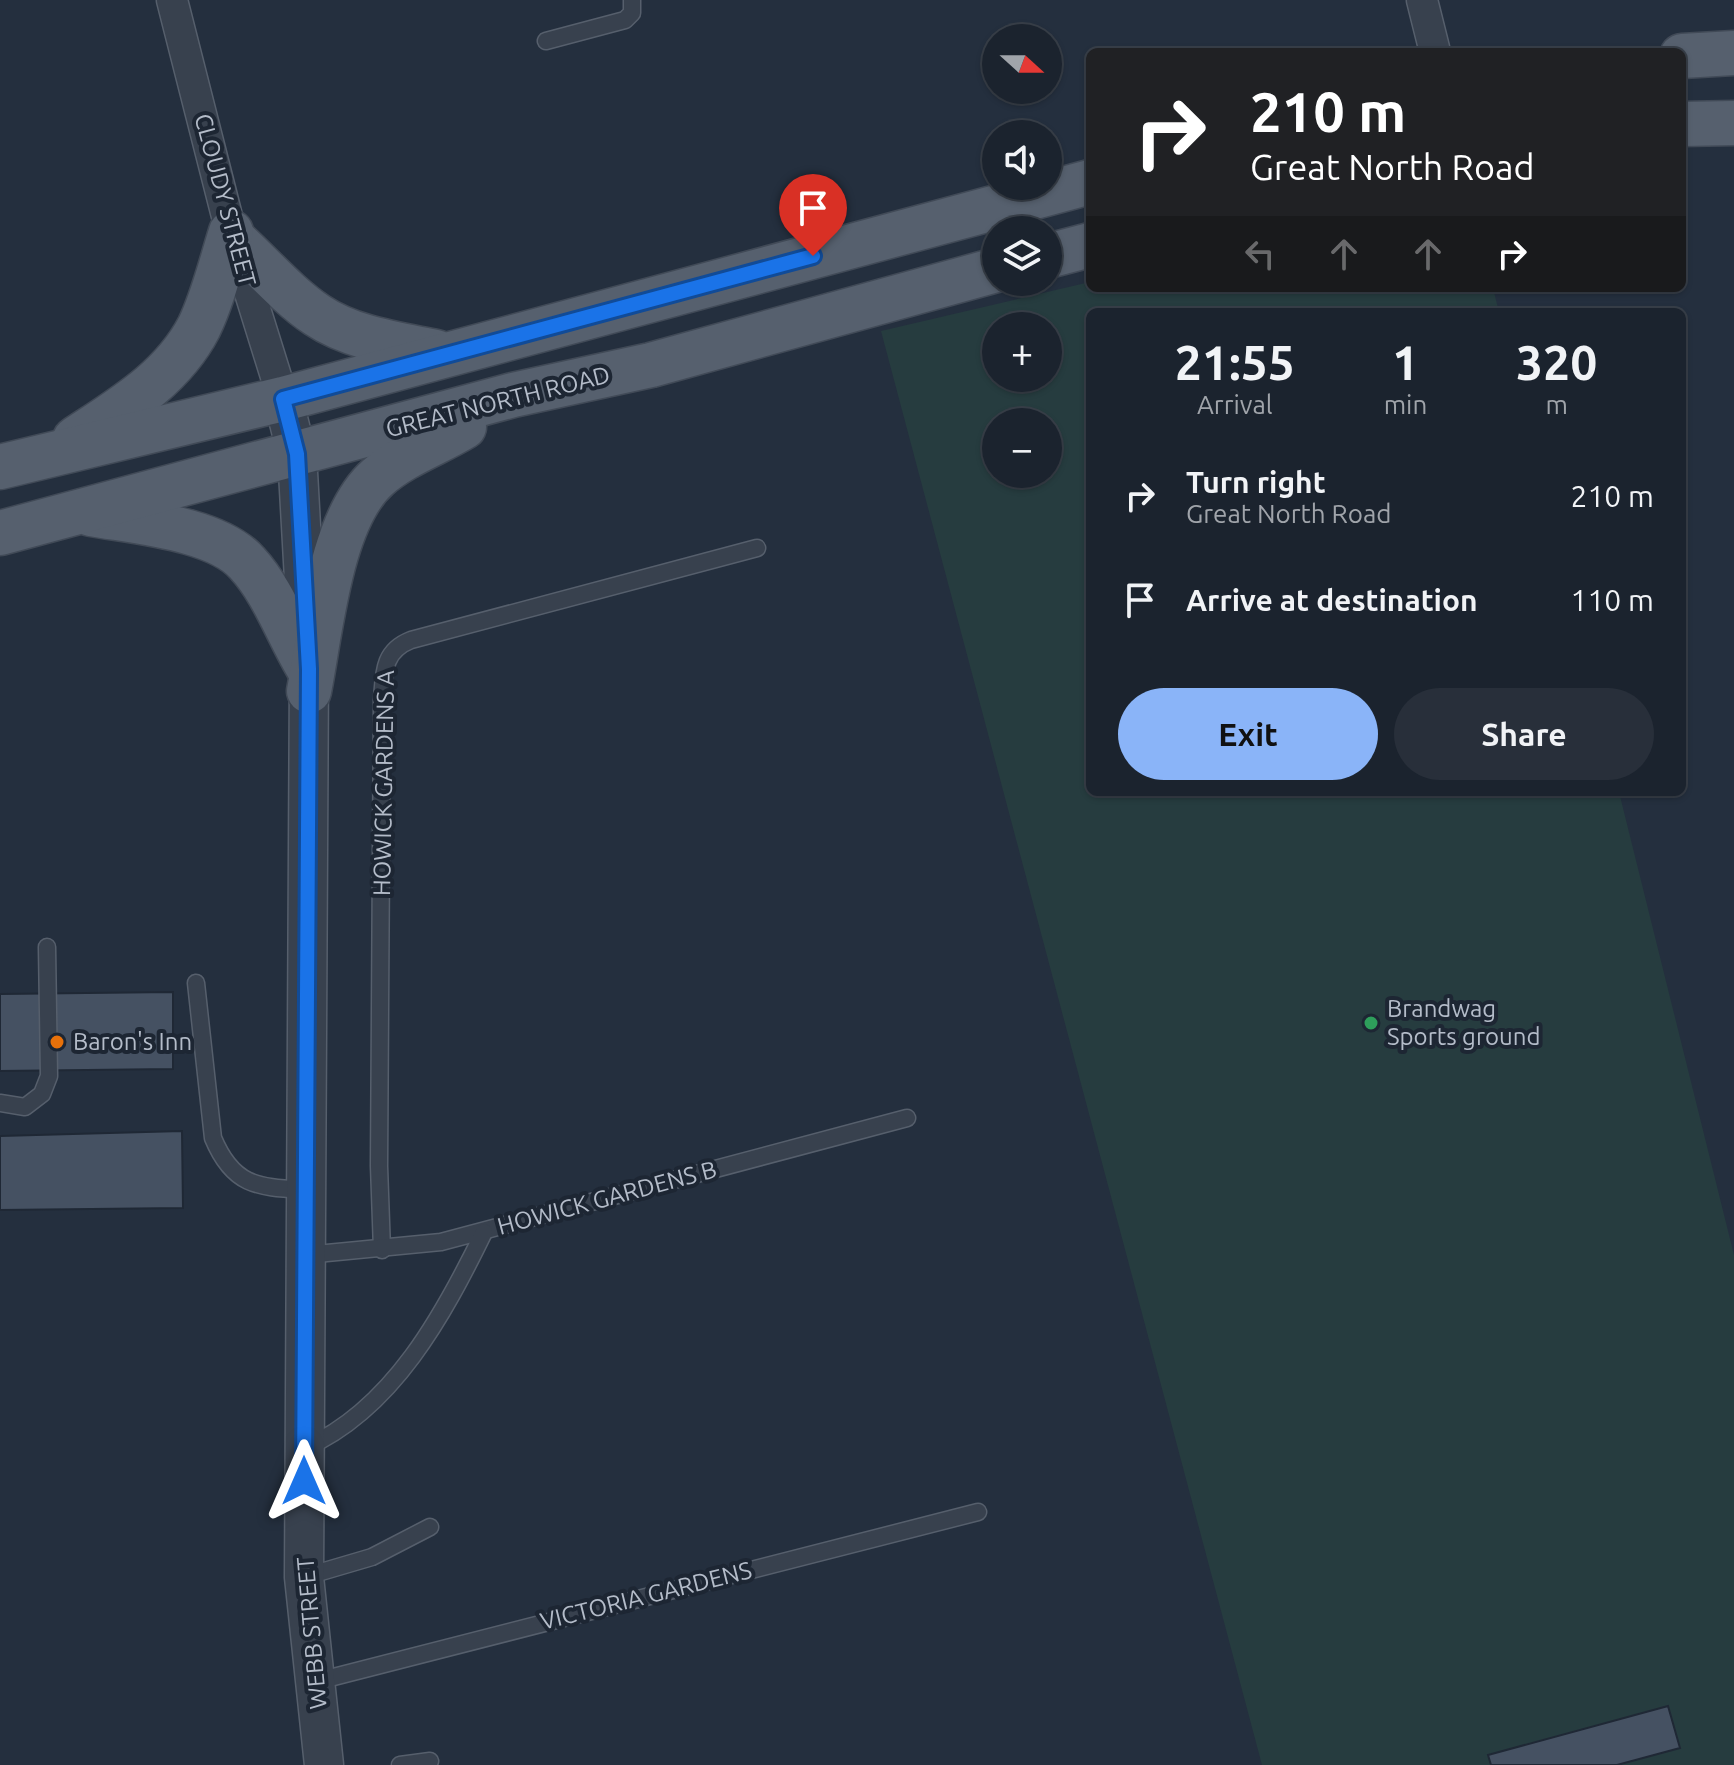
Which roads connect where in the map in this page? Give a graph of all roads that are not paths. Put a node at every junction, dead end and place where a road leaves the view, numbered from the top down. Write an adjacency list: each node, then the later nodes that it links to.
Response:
1 (172, 0): 11 (street, CLOUDY STREET)
2 (632, 0): 4 (lane)
3 (1422, 0): 5 (street)
4 (546, 41)
5 (1434, 48)
6 (1734, 53): 7 (main road)
7 (1686, 56)
8 (1734, 123): 9 (main road)
9 (1686, 124)
10 (1086, 183): 15 (main road)
11 (233, 236): 15 (main road); 17 (street, CLOUDY STREET); 18 (main road)
12 (1086, 246): 13 (main road)
13 (1062, 252)
14 (982, 274): 16 (main road, GREAT NORTH ROAD)
15 (443, 353): 17 (main road)
16 (513, 395): 19 (main road, GREAT NORTH ROAD); 24 (main road)
17 (283, 399): 18 (main road); 19 (street, WEBB STREET)
18 (53, 453): 20 (main road)
19 (297, 454): 21 (main road, GREAT NORTH ROAD); 24 (street, WEBB STREET)
20 (0, 467)
21 (79, 511): 22 (main road, GREAT NORTH ROAD); 24 (main road)
22 (0, 533)
23 (757, 548): 31 (lane, HOWICK GARDENS A)
24 (309, 680): 29 (street, WEBB STREET)
25 (47, 947): 27 (lane)
26 (196, 983): 29 (lane)
27 (0, 1103)
28 (907, 1118): 30 (lane, HOWICK GARDENS B)
29 (304, 1190): 32 (street, WEBB STREET)
30 (484, 1232): 31 (lane, HOWICK GARDENS B); 33 (lane)
31 (382, 1250): 32 (lane, HOWICK GARDENS B)
32 (303, 1255): 33 (street, WEBB STREET)
33 (304, 1449): 36 (street, WEBB STREET)
34 (978, 1512): 37 (lane, VICTORIA GARDENS)
35 (430, 1527): 36 (lane)
36 (304, 1577): 37 (street, WEBB STREET)
37 (314, 1682): 39 (street, WEBB STREET)
38 (430, 1761): 40 (lane)
39 (324, 1765)
40 (400, 1765)

